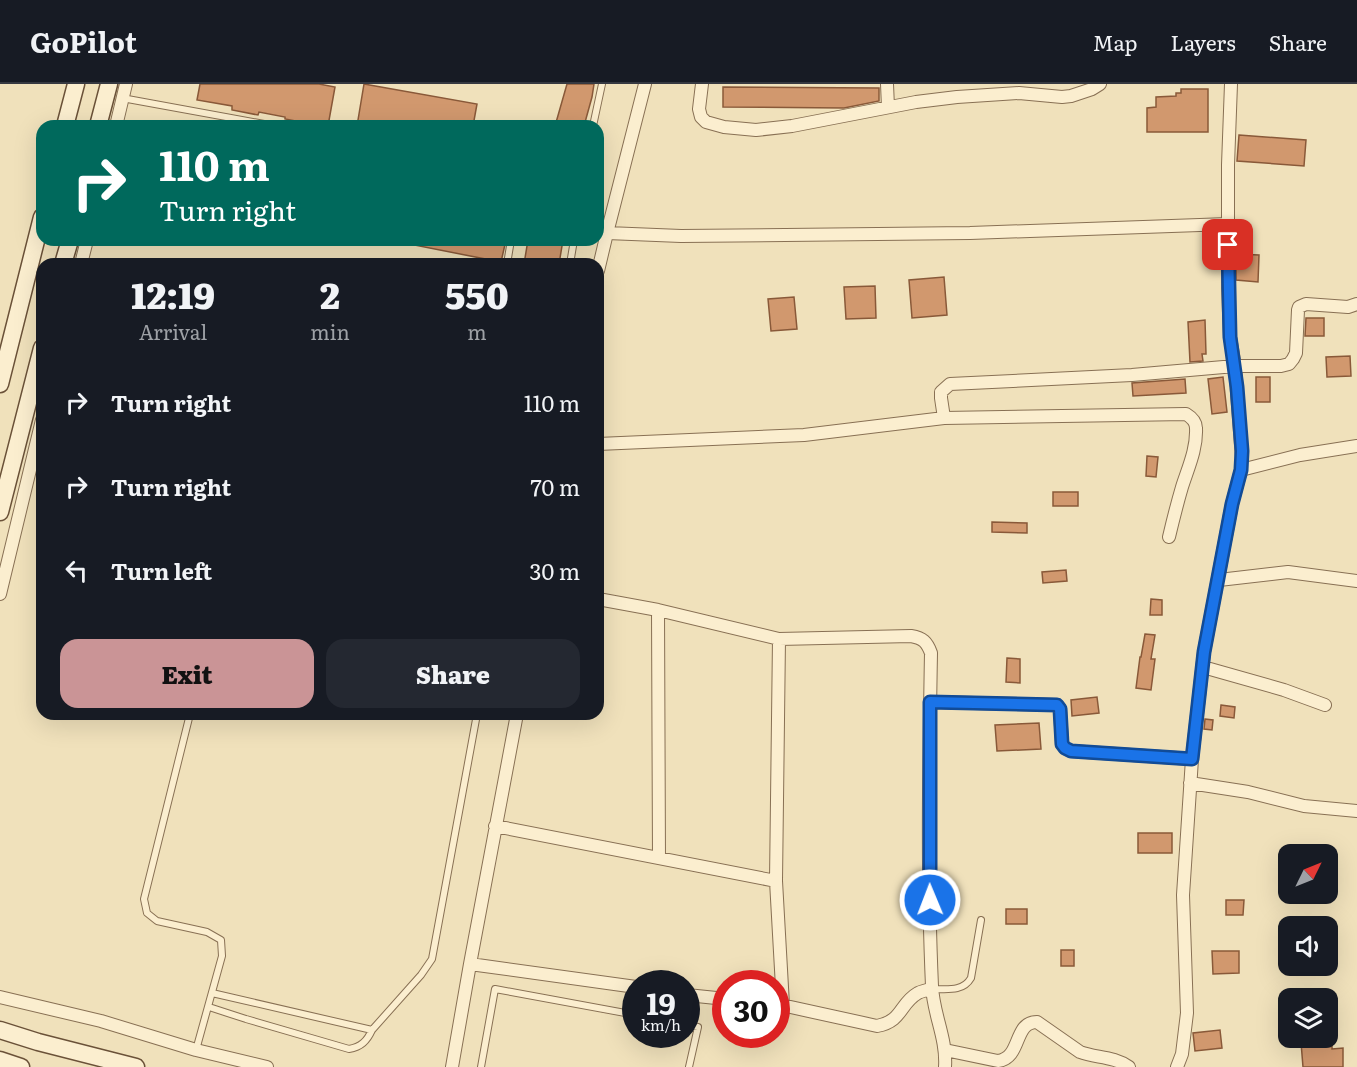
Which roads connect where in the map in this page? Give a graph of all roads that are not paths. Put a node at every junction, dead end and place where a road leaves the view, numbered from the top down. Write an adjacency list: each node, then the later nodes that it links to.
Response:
1 (76, 84): 12 (street)
2 (109, 84): 13 (street)
3 (126, 84): 10 (street)
4 (602, 84): 16 (lane)
5 (645, 84): 18 (street)
6 (702, 84): 11 (street)
7 (887, 84): 11 (street)
8 (1100, 84): 11 (street)
9 (1231, 84): 17 (street)
10 (122, 98): 14 (street); 15 (lane)
11 (888, 107)
12 (67, 120)
13 (100, 120)
14 (117, 120)
15 (242, 120)
16 (594, 120)
17 (1228, 224): 18 (street); 22 (street)
18 (607, 233): 20 (street)
19 (36, 241): 24 (street)
20 (604, 246)
21 (1357, 304): 22 (street)
22 (1235, 366): 25 (street); 29 (street)
23 (36, 371): 30 (street)
24 (0, 384)
25 (944, 418): 26 (street); 31 (street)
26 (604, 444)
27 (36, 445): 34 (street)
28 (1357, 446): 29 (street)
29 (1241, 470): 32 (street)
30 (0, 512)
31 (1169, 537)
32 (1219, 580): 33 (street); 38 (street)
33 (1357, 580)
34 (0, 594)
35 (604, 600): 36 (street)
36 (658, 610): 37 (street); 48 (street)
37 (778, 639): 39 (street); 49 (street)
38 (1203, 667): 40 (street); 44 (street)
39 (930, 702): 44 (street); 54 (street)
40 (1325, 705)
41 (189, 720): 55 (lane)
42 (476, 720): 61 (lane)
43 (516, 720): 47 (street)
44 (1192, 759): 45 (street)
45 (1190, 783): 46 (street); 74 (street)
46 (1357, 811)
47 (495, 826): 48 (street); 51 (street)
48 (659, 858): 49 (street)
49 (776, 880): 52 (street)
50 (981, 920): 54 (lane)
51 (470, 964): 53 (street); 69 (street)
52 (779, 970)
53 (622, 985)
54 (932, 989): 57 (street); 64 (street)
55 (212, 993): 58 (lane); 61 (lane)
56 (0, 997): 63 (street)
57 (790, 1006)
58 (208, 1007): 61 (lane); 63 (lane)
59 (622, 1012): 70 (lane)
60 (0, 1030): 67 (street)
61 (372, 1030)
62 (693, 1048): 71 (lane)
63 (196, 1050): 68 (street)
64 (945, 1050): 72 (street); 73 (street)
65 (0, 1060): 66 (street)
66 (21, 1067)
67 (136, 1067)
68 (267, 1067)
69 (452, 1067)
70 (481, 1067)
71 (689, 1067)
72 (945, 1067)
73 (1129, 1067)
74 (1177, 1067)

